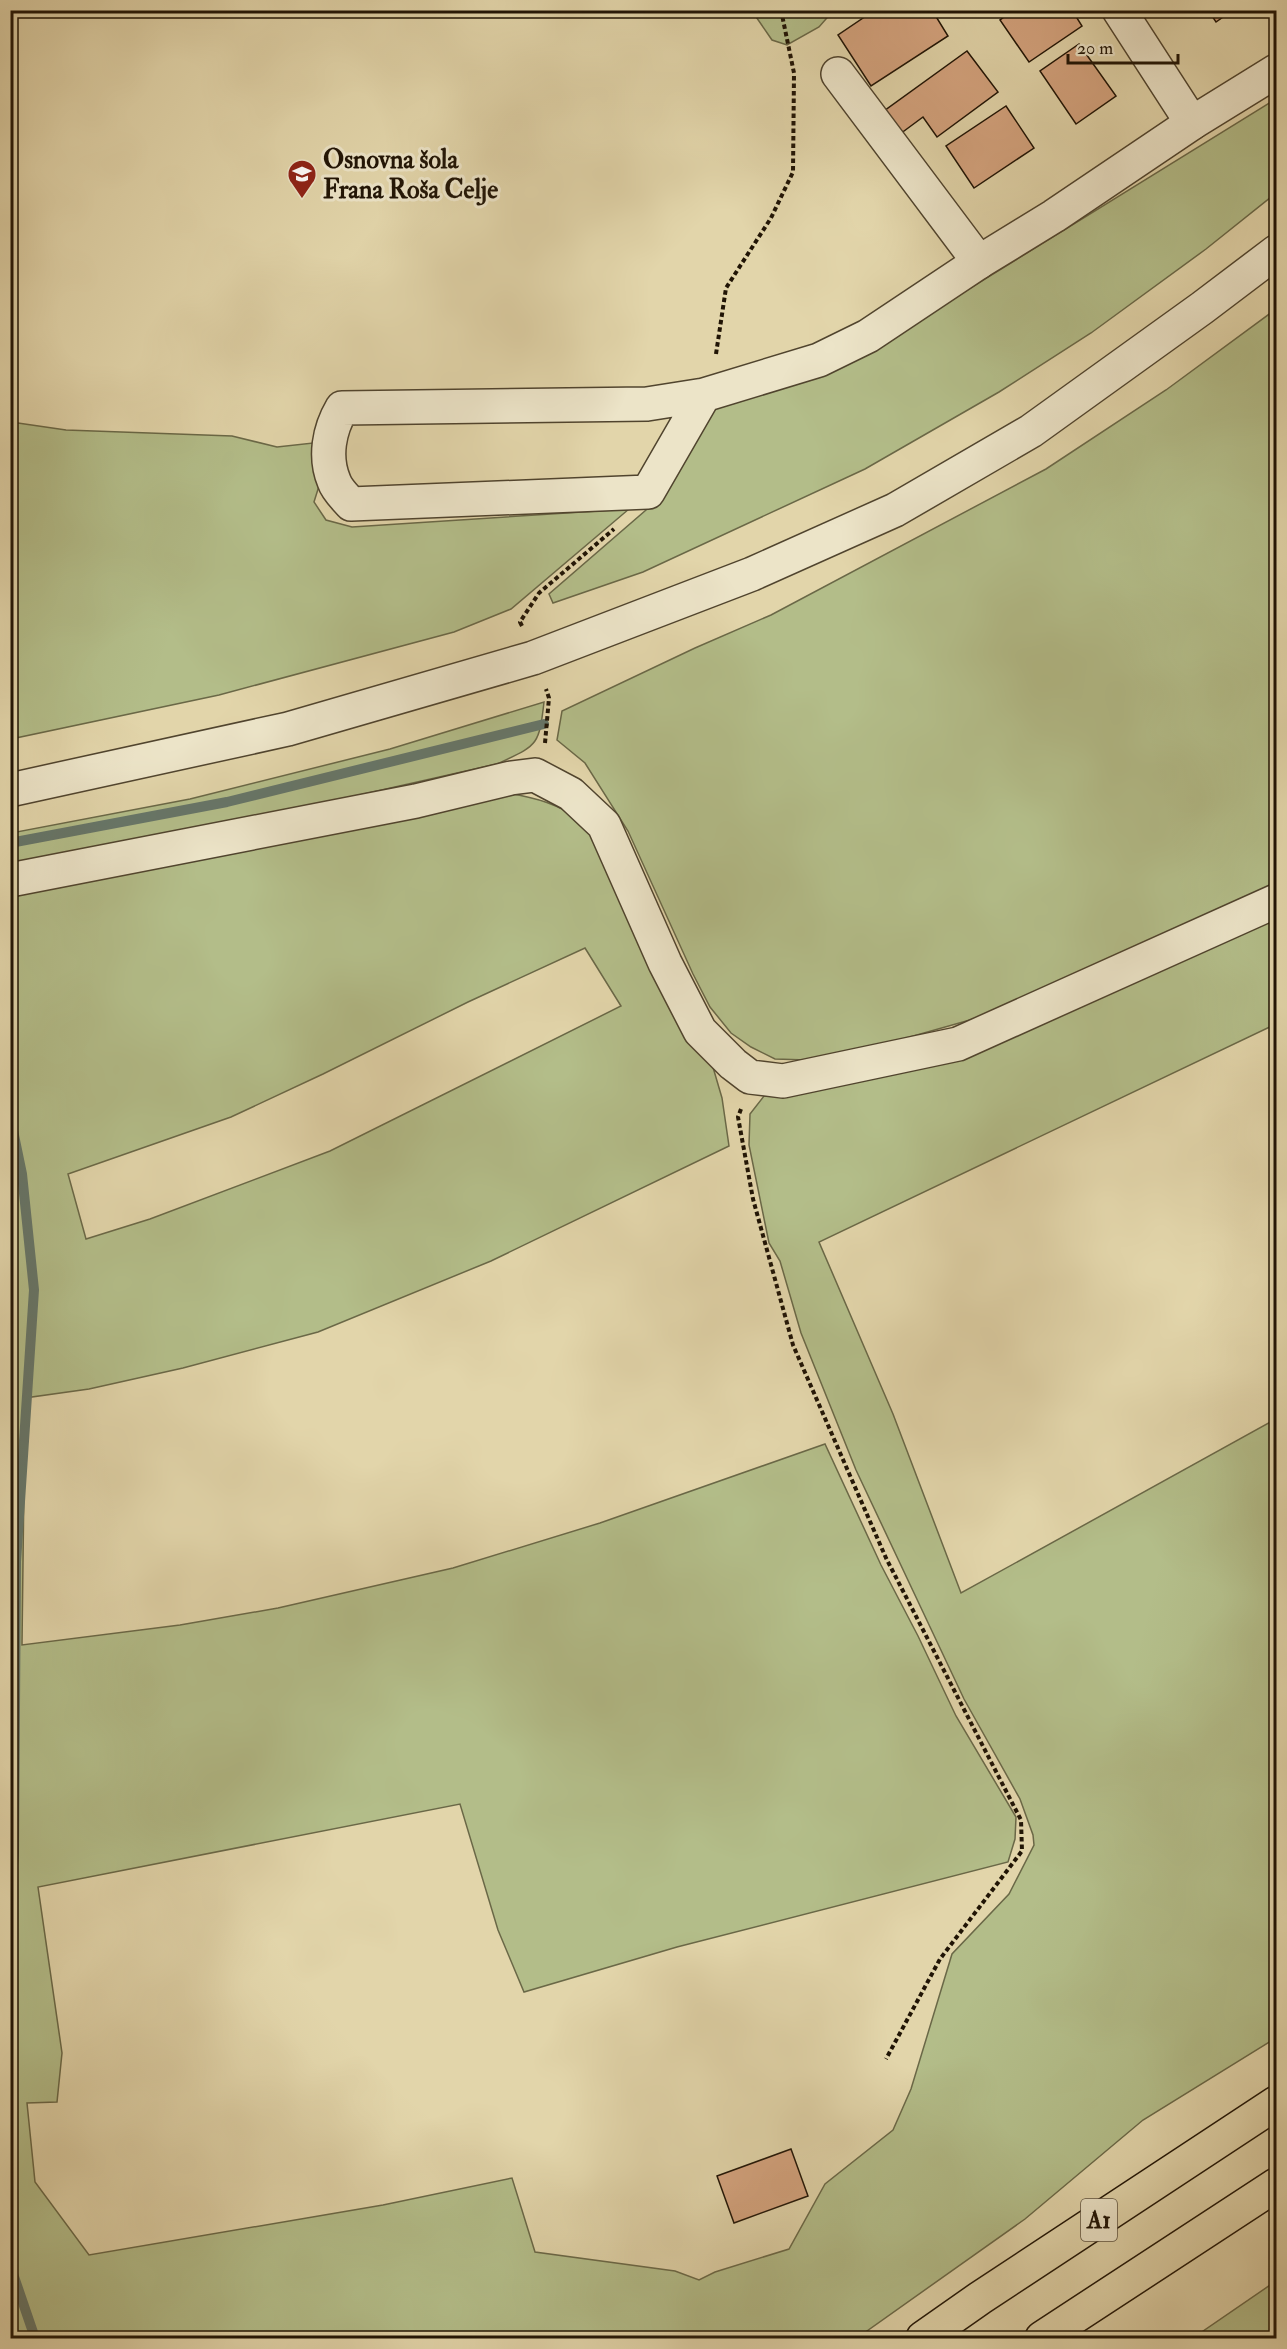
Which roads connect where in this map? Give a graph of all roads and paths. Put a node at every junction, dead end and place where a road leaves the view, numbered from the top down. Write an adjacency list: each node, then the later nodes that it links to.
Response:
1 (781, 10): 8 (path)
2 (1119, 10): 5 (street)
3 (1276, 71): 5 (street)
4 (838, 75): 7 (street)
5 (1192, 123): 7 (street)
6 (1276, 252): 11 (street)
7 (979, 262): 8 (street)
8 (704, 395): 9 (street); 9 (street)
9 (648, 492): 10 (path)
10 (520, 622)
11 (533, 658): 12 (path); 13 (street)
12 (535, 776): 14 (street); 16 (street)
13 (10, 790)
14 (10, 880)
15 (1276, 901): 16 (street)
16 (750, 1077): 17 (path)
17 (886, 2059)
18 (1276, 2103): 20 (highway, A1)
19 (1276, 2185): 21 (highway)
20 (923, 2338)
21 (1042, 2338)

